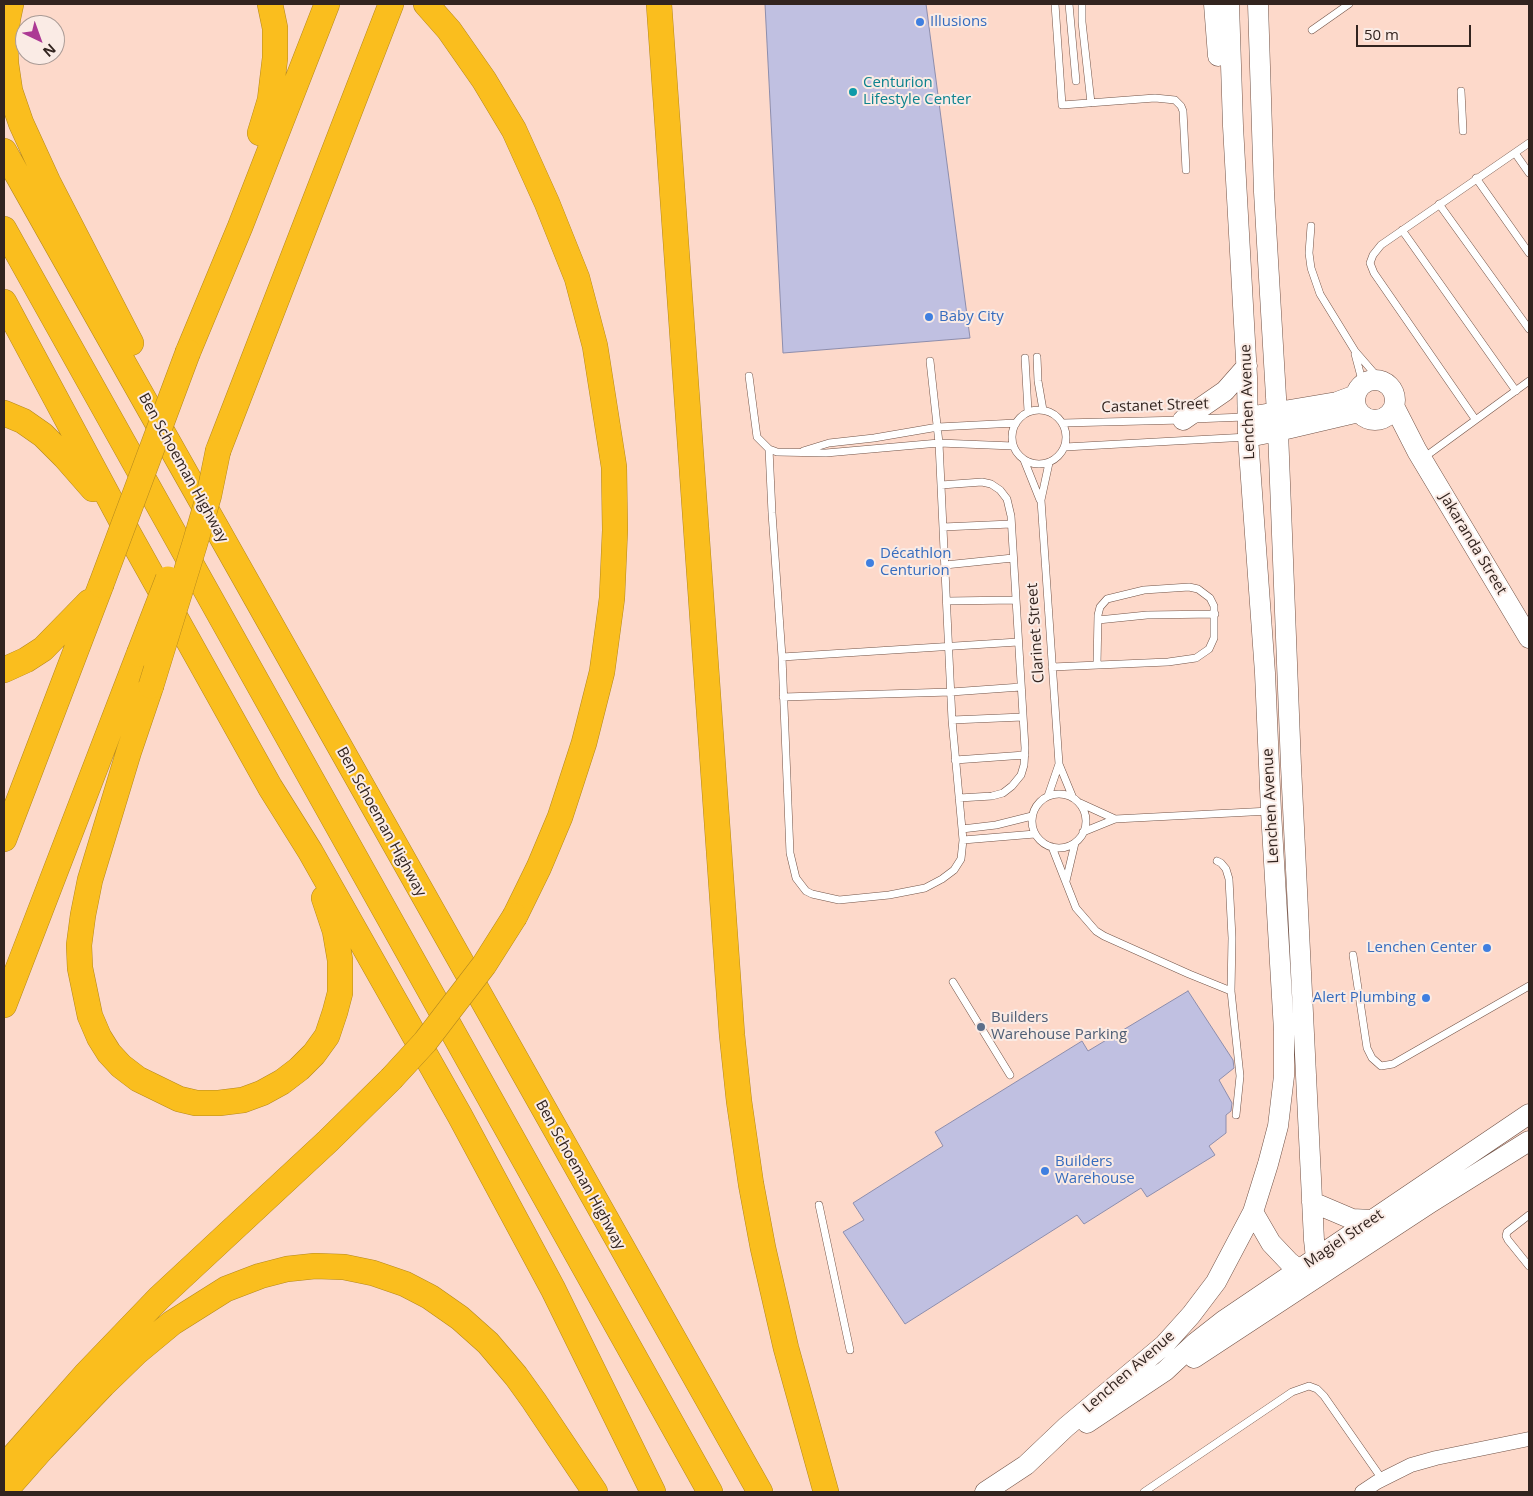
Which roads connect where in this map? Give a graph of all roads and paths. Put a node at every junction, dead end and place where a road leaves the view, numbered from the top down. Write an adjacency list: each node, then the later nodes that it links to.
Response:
1 (11, 4): 68 (highway)
2 (270, 4): 31 (highway)
3 (327, 4): 31 (highway)
4 (391, 4): 58 (highway)
5 (426, 4): 127 (highway, bridge)
6 (659, 4): 134 (highway)
7 (1055, 4): 17 (lane)
8 (1069, 4): 15 (lane)
9 (1082, 4): 17 (lane)
10 (1214, 4): 18 (main road)
11 (1229, 4): 18 (main road, Lenchen Avenue)
12 (1258, 4): 49 (main road, Lenchen Avenue)
13 (1349, 4): 14 (lane)
14 (1312, 30)
15 (1076, 81)
16 (1460, 91): 19 (lane)
17 (1091, 103): 23 (lane)
18 (1233, 126): 38 (main road, Lenchen Avenue)
19 (1463, 130)
20 (1529, 143): 22 (lane)
21 (4, 151): 68 (highway, Ben Schoeman Highway)
22 (1515, 153): 24 (lane); 25 (lane)
23 (1186, 170)
24 (1529, 173)
25 (1476, 178): 26 (lane); 30 (lane)
26 (1439, 204): 29 (lane); 33 (lane)
27 (1311, 226): 34 (lane, Jakaranda Street)
28 (4, 229): 132 (highway)
29 (1402, 230): 41 (lane); 47 (lane)
30 (1529, 254)
31 (210, 295): 71 (highway, bridge)
32 (4, 302): 65 (highway)
33 (1529, 328)
34 (1355, 351): 42 (lane, Jakaranda Street); 42 (lane, Jakaranda Street)
35 (1037, 357): 43 (lane)
36 (1025, 358): 44 (lane)
37 (930, 361): 52 (lane)
38 (1246, 366): 48 (main road); 53 (main road, Lenchen Avenue)
39 (749, 376): 57 (lane)
40 (1529, 381): 41 (lane)
41 (1516, 390): 47 (lane)
42 (1365, 393): 45 (main road); 45 (main road, Jakaranda Street); 49 (main road)
43 (1043, 410): 44 (lane); 51 (lane)
44 (1028, 411): 50 (lane)
45 (1387, 412): 60 (main road, Jakaranda Street)
46 (4, 413): 65 (highway)
47 (1475, 419): 60 (lane)
48 (1183, 420): 51 (lane, Castanet Street); 53 (lane, Castanet Street)
49 (1278, 422): 53 (main road); 117 (main road, Lenchen Avenue)
50 (1016, 423): 52 (lane); 55 (lane)
51 (1063, 423): 56 (lane)
52 (938, 427): 54 (lane); 59 (lane)
53 (1248, 427): 56 (lane); 96 (main road, Lenchen Avenue)
54 (939, 443): 55 (lane); 59 (lane); 63 (lane)
55 (1013, 446): 61 (lane)
56 (1065, 447): 62 (lane)
57 (769, 449): 59 (lane); 79 (lane)
58 (218, 451): 91 (highway, bridge); 112 (highway, bridge)
59 (796, 453)
60 (1420, 455): 76 (main road, Jakaranda Street)
61 (1024, 460): 62 (lane); 64 (lane, Clarinet Street)
62 (1049, 463): 64 (lane, Clarinet Street)
63 (941, 485): 66 (lane); 67 (lane)
64 (1040, 500): 81 (lane, Clarinet Street)
65 (121, 520): 91 (highway)
66 (1011, 524): 67 (lane); 69 (lane)
67 (943, 527): 70 (lane)
68 (224, 540): 133 (highway, Ben Schoeman Highway)
69 (1013, 558): 70 (lane); 72 (lane)
70 (945, 565): 73 (lane)
71 (100, 589): 82 (highway); 102 (highway)
72 (1016, 600): 73 (lane); 77 (lane)
73 (947, 601): 78 (lane)
74 (1215, 614): 75 (lane); 75 (lane); 80 (lane)
75 (1098, 620): 80 (lane)
76 (1529, 638)
77 (1018, 642): 78 (lane); 83 (lane)
78 (949, 645): 79 (lane); 84 (lane)
79 (782, 657): 85 (lane)
80 (1097, 665): 81 (lane)
81 (1052, 667): 90 (lane, Clarinet Street)
82 (4, 670)
83 (1021, 687): 84 (lane); 86 (lane)
84 (951, 692): 85 (lane); 87 (lane)
85 (783, 697): 103 (lane)
86 (1023, 717): 87 (lane); 88 (lane)
87 (952, 720): 89 (lane)
88 (1025, 755): 89 (lane); 93 (lane)
89 (955, 760): 93 (lane)
90 (1059, 764): 92 (lane, Clarinet Street); 94 (lane, Clarinet Street)
91 (270, 787): 131 (highway)
92 (1048, 796): 94 (lane); 97 (lane, Clarinet Street)
93 (959, 798): 99 (lane)
94 (1073, 798): 95 (lane, Clarinet Street)
95 (1080, 804): 98 (lane, Clarinet Street); 100 (lane)
96 (1270, 812): 98 (lane, Clarinet Street); 119 (main road, Lenchen Avenue)
97 (1032, 816): 99 (lane); 101 (lane)
98 (1115, 819): 100 (lane, Clarinet Street)
99 (962, 829): 103 (lane)
100 (1083, 832): 104 (lane)
101 (1035, 834): 103 (lane); 105 (lane)
102 (4, 839)
103 (963, 840)
104 (1075, 843): 105 (lane); 107 (lane)
105 (1052, 846): 107 (lane)
106 (1217, 861): 111 (lane)
107 (1066, 881): 111 (lane)
108 (1353, 955): 110 (lane)
109 (953, 982): 113 (lane)
110 (1529, 986)
111 (1231, 991): 115 (lane)
112 (4, 1005)
113 (1010, 1075)
114 (1529, 1114): 121 (main road, Magiel Street)
115 (1236, 1115)
116 (1529, 1141): 123 (main road, Magiel Street)
117 (1312, 1202): 121 (main road); 123 (main road, Lenchen Avenue)
118 (819, 1204): 124 (lane)
119 (1253, 1212): 123 (main road); 126 (main road, Lenchen Avenue)
120 (1529, 1214): 122 (lane)
121 (1372, 1220): 123 (main road, Magiel Street)
122 (1529, 1266)
123 (1311, 1271): 126 (main road, Magiel Street)
124 (850, 1350)
125 (1529, 1439): 128 (street)
126 (1026, 1465): 135 (main road, Lenchen Avenue)
127 (4, 1467)
128 (1382, 1479): 136 (lane); 137 (street)
129 (4, 1492): 130 (highway)
130 (595, 1492)
131 (653, 1492)
132 (710, 1492)
133 (760, 1492)
134 (826, 1492)
135 (985, 1492)
136 (1144, 1492)
137 (1362, 1492)

